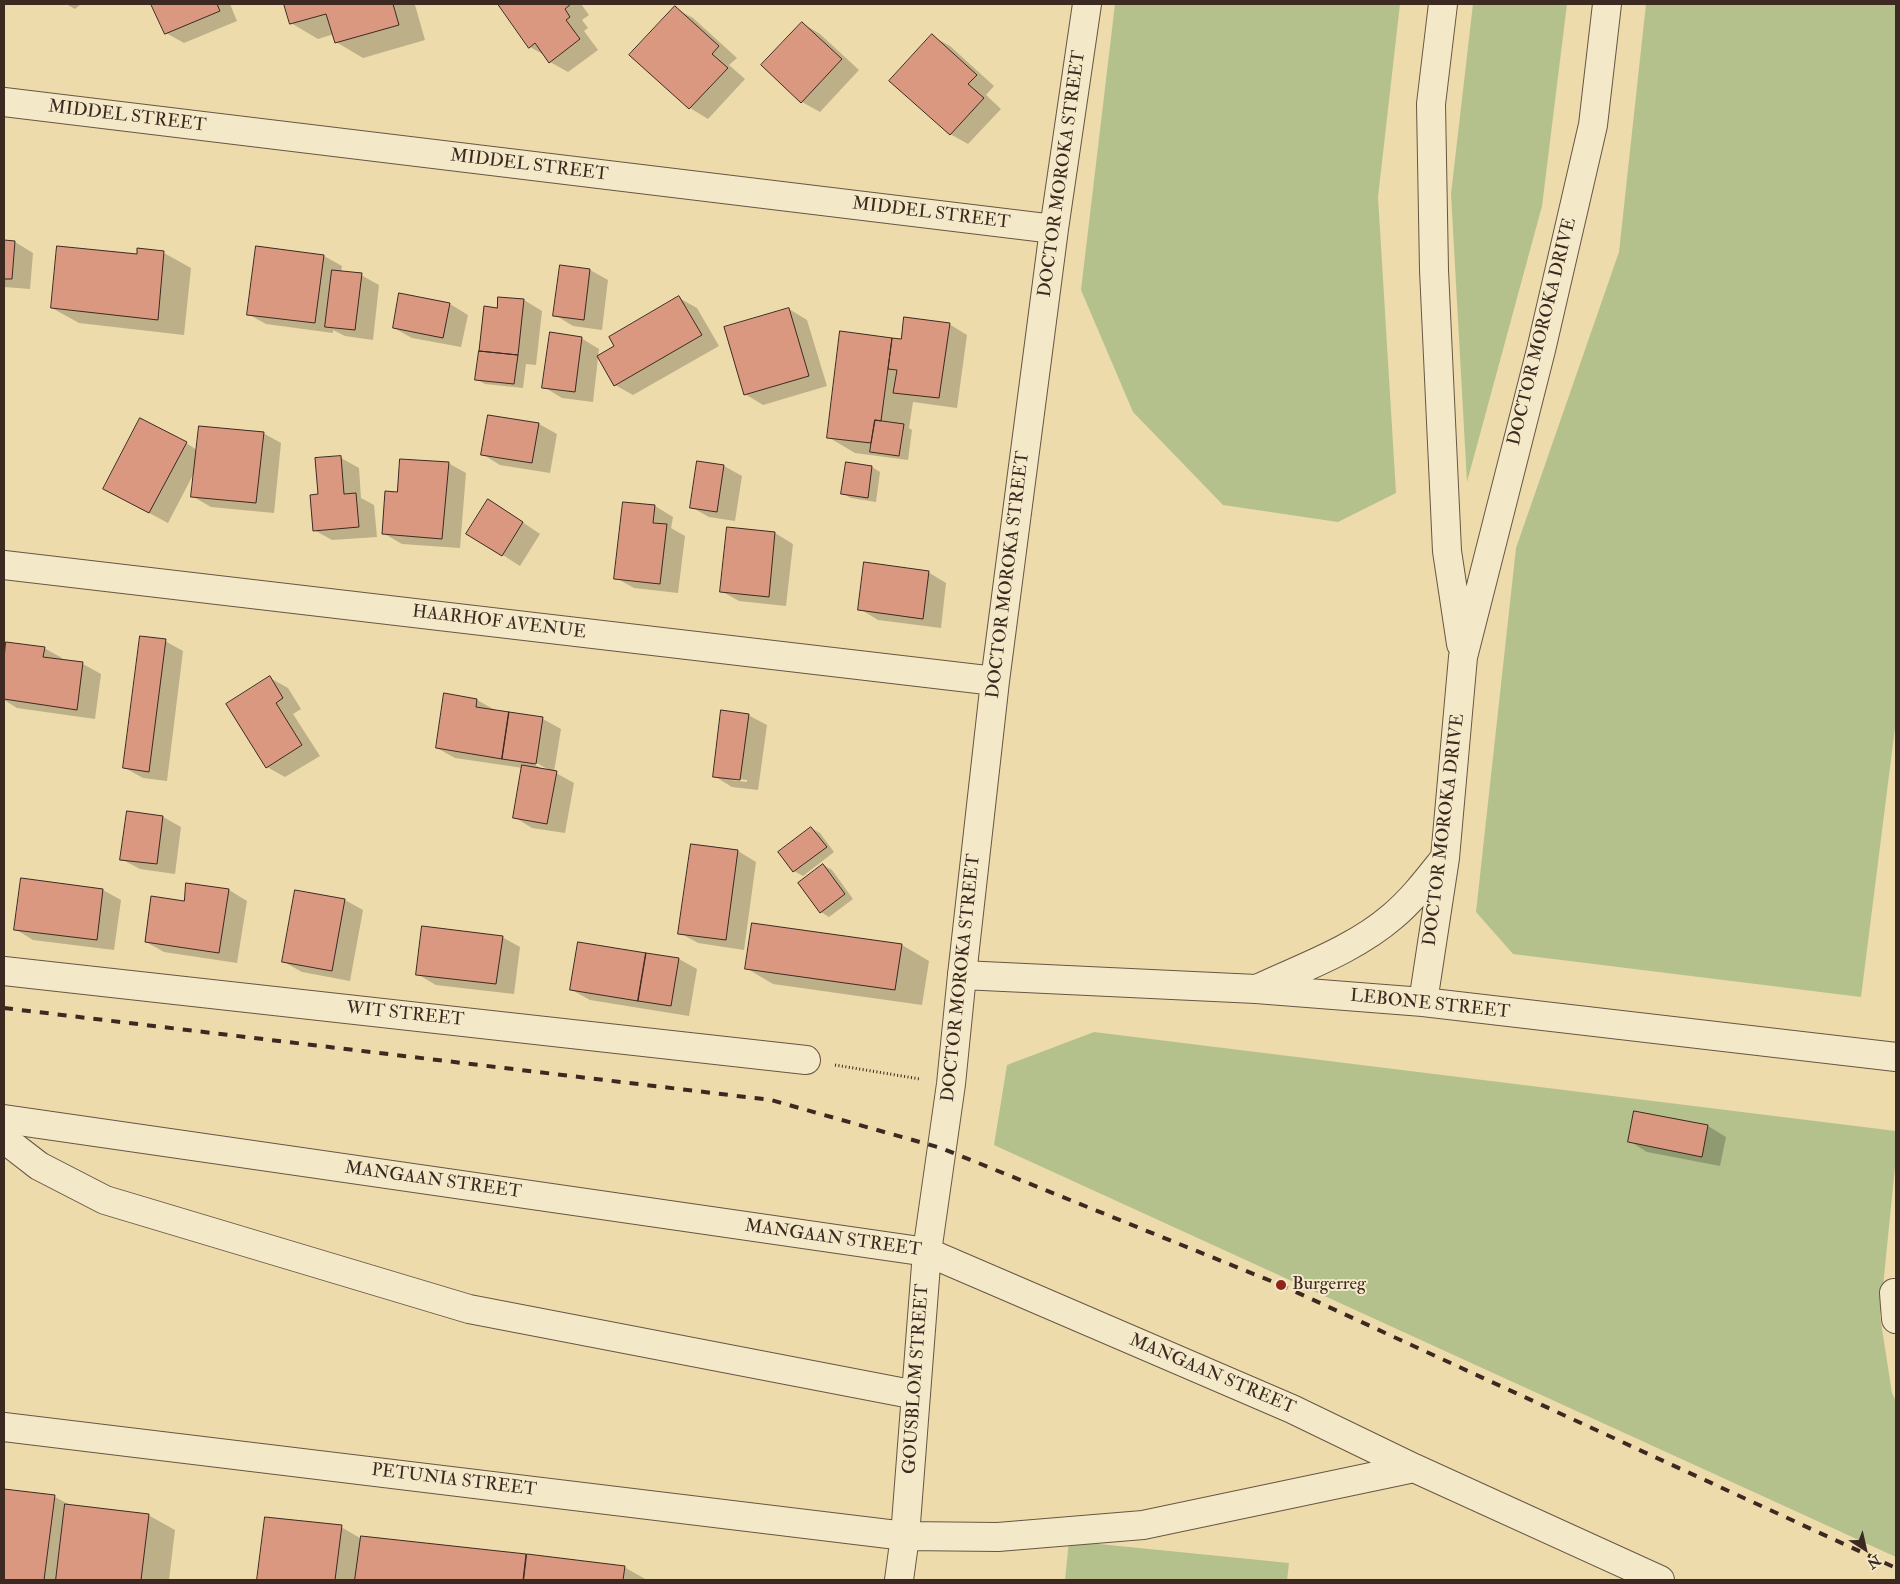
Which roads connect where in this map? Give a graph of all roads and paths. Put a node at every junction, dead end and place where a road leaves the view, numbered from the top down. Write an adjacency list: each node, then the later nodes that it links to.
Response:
1 (1087, 4): 5 (street, DOCTOR MOROKA STREET)
2 (1443, 4): 7 (street, DOCTOR MOROKA DRIVE)
3 (1607, 4): 7 (street, DOCTOR MOROKA DRIVE)
4 (4, 102): 5 (street, MIDDEL STREET)
5 (1054, 229): 8 (street, DOCTOR MOROKA STREET)
6 (4, 565): 8 (street, HAARHOF AVENUE)
7 (1463, 657): 9 (street, DOCTOR MOROKA DRIVE)
8 (995, 681): 11 (street, DOCTOR MOROKA STREET)
9 (1445, 858): 12 (street); 13 (street, DOCTOR MOROKA DRIVE)
10 (4, 971): 15 (street, WIT STREET)
11 (962, 975): 12 (street, LEBONE STREET); 16 (street, DOCTOR MOROKA STREET)
12 (1256, 989): 13 (street, LEBONE STREET)
13 (1423, 1002): 14 (street, LEBONE STREET)
14 (1896, 1057)
15 (806, 1060): 16 (path)
16 (951, 1084): 19 (street, DOCTOR MOROKA STREET)
17 (4, 1119): 20 (street, MANGAAN STREET)
18 (4, 1139): 21 (street)
19 (941, 1148): 20 (street, GOUSBLOM STREET)
20 (927, 1252): 21 (street, GOUSBLOM STREET); 23 (street, MANGAAN STREET)
21 (916, 1395): 24 (street, GOUSBLOM STREET)
22 (4, 1427): 24 (street, PETUNIA STREET)
23 (1414, 1468): 24 (street, PETUNIA STREET); 26 (street, MANGAAN STREET)
24 (905, 1536): 25 (street, GOUSBLOM STREET)
25 (899, 1580)
26 (1660, 1580)

